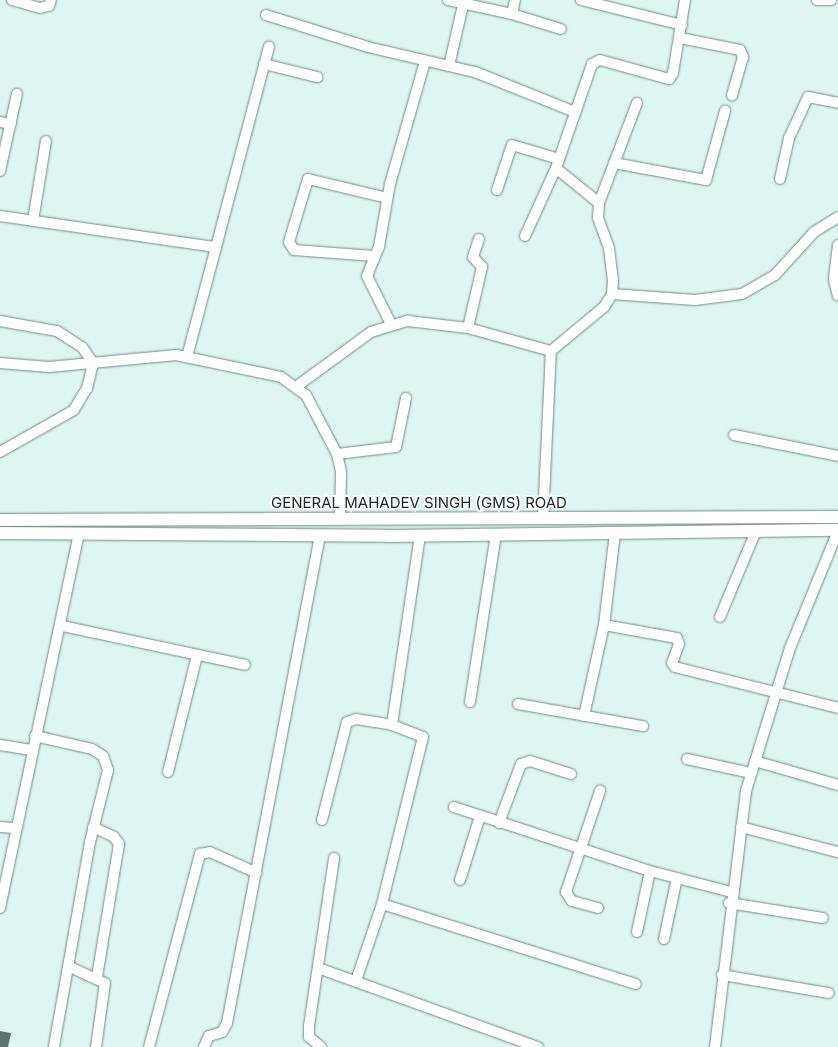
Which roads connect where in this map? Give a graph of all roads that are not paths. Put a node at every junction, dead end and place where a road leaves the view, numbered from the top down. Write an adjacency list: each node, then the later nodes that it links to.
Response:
1 (12, 0): 2 (street)
2 (51, 0)
3 (448, 0): 9 (street)
4 (515, 0): 10 (street)
5 (582, 0): 12 (street)
6 (685, 0): 12 (street)
7 (817, 0): 8 (street)
8 (831, 0)
9 (463, 5): 10 (street); 18 (street)
10 (512, 14): 13 (street)
11 (266, 15): 16 (street)
12 (682, 25): 14 (street)
13 (561, 29)
14 (680, 38): 21 (street); 25 (street)
15 (268, 47): 17 (street)
16 (425, 61): 18 (street); 33 (street)
17 (264, 64): 19 (street); 41 (street)
18 (449, 66): 25 (street)
19 (317, 77)
20 (17, 94): 26 (street)
21 (732, 95)
22 (637, 103): 29 (street)
23 (838, 103): 31 (street)
24 (725, 111): 29 (street)
25 (575, 112): 28 (street)
26 (5, 123): 30 (street)
27 (46, 141): 37 (street)
28 (558, 163): 32 (street); 34 (street); 38 (street)
29 (614, 163): 34 (street)
30 (0, 171)
31 (780, 179)
32 (497, 190)
33 (387, 198): 42 (street); 42 (street)
34 (599, 203): 43 (street)
35 (0, 216): 37 (street)
36 (838, 217): 43 (street)
37 (33, 221): 41 (street)
38 (525, 236)
39 (479, 239): 47 (street)
40 (838, 245): 44 (street)
41 (216, 247): 49 (street)
42 (374, 256): 46 (street)
43 (612, 294): 48 (street)
44 (838, 296)
45 (0, 321): 51 (street)
46 (391, 324): 47 (street); 52 (street)
47 (468, 328): 48 (street)
48 (551, 351): 60 (street)
49 (187, 357): 51 (street); 52 (street)
50 (0, 363): 51 (street)
51 (93, 363): 55 (street)
52 (297, 386): 56 (street)
53 (406, 398): 56 (street)
54 (734, 435): 57 (street)
55 (0, 452)
56 (337, 454): 59 (street)
57 (838, 456)
58 (838, 517): 60 (street, GENERAL MAHADEV SINGH (GMS) ROAD)
59 (340, 518): 60 (street, GENERAL MAHADEV SINGH (GMS) ROAD); 61 (street, GENERAL MAHADEV SINGH (GMS) ROAD)
60 (543, 519)
61 (0, 520)
62 (838, 530): 63 (street); 75 (street)
63 (756, 531): 65 (street); 70 (street)
64 (0, 533): 66 (street)
65 (615, 533): 67 (street); 71 (street)
66 (79, 534): 68 (street); 72 (street)
67 (496, 535): 69 (street); 76 (street)
68 (320, 536): 69 (street); 104 (street)
69 (420, 536): 80 (street)
70 (720, 617)
71 (604, 625): 75 (street); 79 (street)
72 (62, 626): 73 (street); 82 (street)
73 (197, 656): 74 (street); 87 (street)
74 (245, 665)
75 (775, 694): 78 (street); 86 (street)
76 (470, 702)
77 (518, 704): 79 (street)
78 (838, 708)
79 (584, 716): 81 (street)
80 (392, 726): 94 (street); 109 (street)
81 (642, 726)
82 (35, 736): 84 (street); 97 (street)
83 (0, 745): 84 (street)
84 (32, 750): 98 (street)
85 (687, 759): 88 (street)
86 (755, 761): 88 (street); 90 (street)
87 (168, 772)
88 (751, 773): 99 (street)
89 (571, 774): 95 (street)
90 (838, 785)
91 (600, 791): 100 (street)
92 (454, 807): 93 (street)
93 (480, 816): 95 (street); 106 (street)
94 (322, 820)
95 (499, 823): 100 (street)
96 (0, 826): 98 (street)
97 (93, 827): 115 (street); 118 (street)
98 (16, 828): 110 (street)
99 (741, 828): 101 (street); 107 (street)
100 (580, 849): 103 (street); 111 (street)
101 (838, 852)
102 (334, 858): 116 (street)
103 (650, 871): 105 (street); 113 (street)
104 (257, 873): 125 (street); 126 (street)
105 (677, 878): 107 (street); 114 (street)
106 (460, 880)
107 (732, 892): 108 (street)
108 (730, 903): 112 (street); 117 (street)
109 (382, 904): 119 (street); 120 (street)
110 (0, 908)
111 (598, 908)
112 (823, 918)
113 (637, 932)
114 (664, 939)
115 (70, 967): 118 (street); 123 (street)
116 (318, 968): 119 (street); 127 (street)
117 (722, 975): 121 (street); 128 (street)
118 (97, 977): 124 (street)
119 (356, 981): 122 (street)
120 (636, 984)
121 (828, 993)
122 (533, 1046)
123 (54, 1047)
124 (96, 1047)
125 (149, 1047)
126 (204, 1047)
127 (321, 1047)
128 (715, 1047): 129 (street)
129 (719, 1047)

